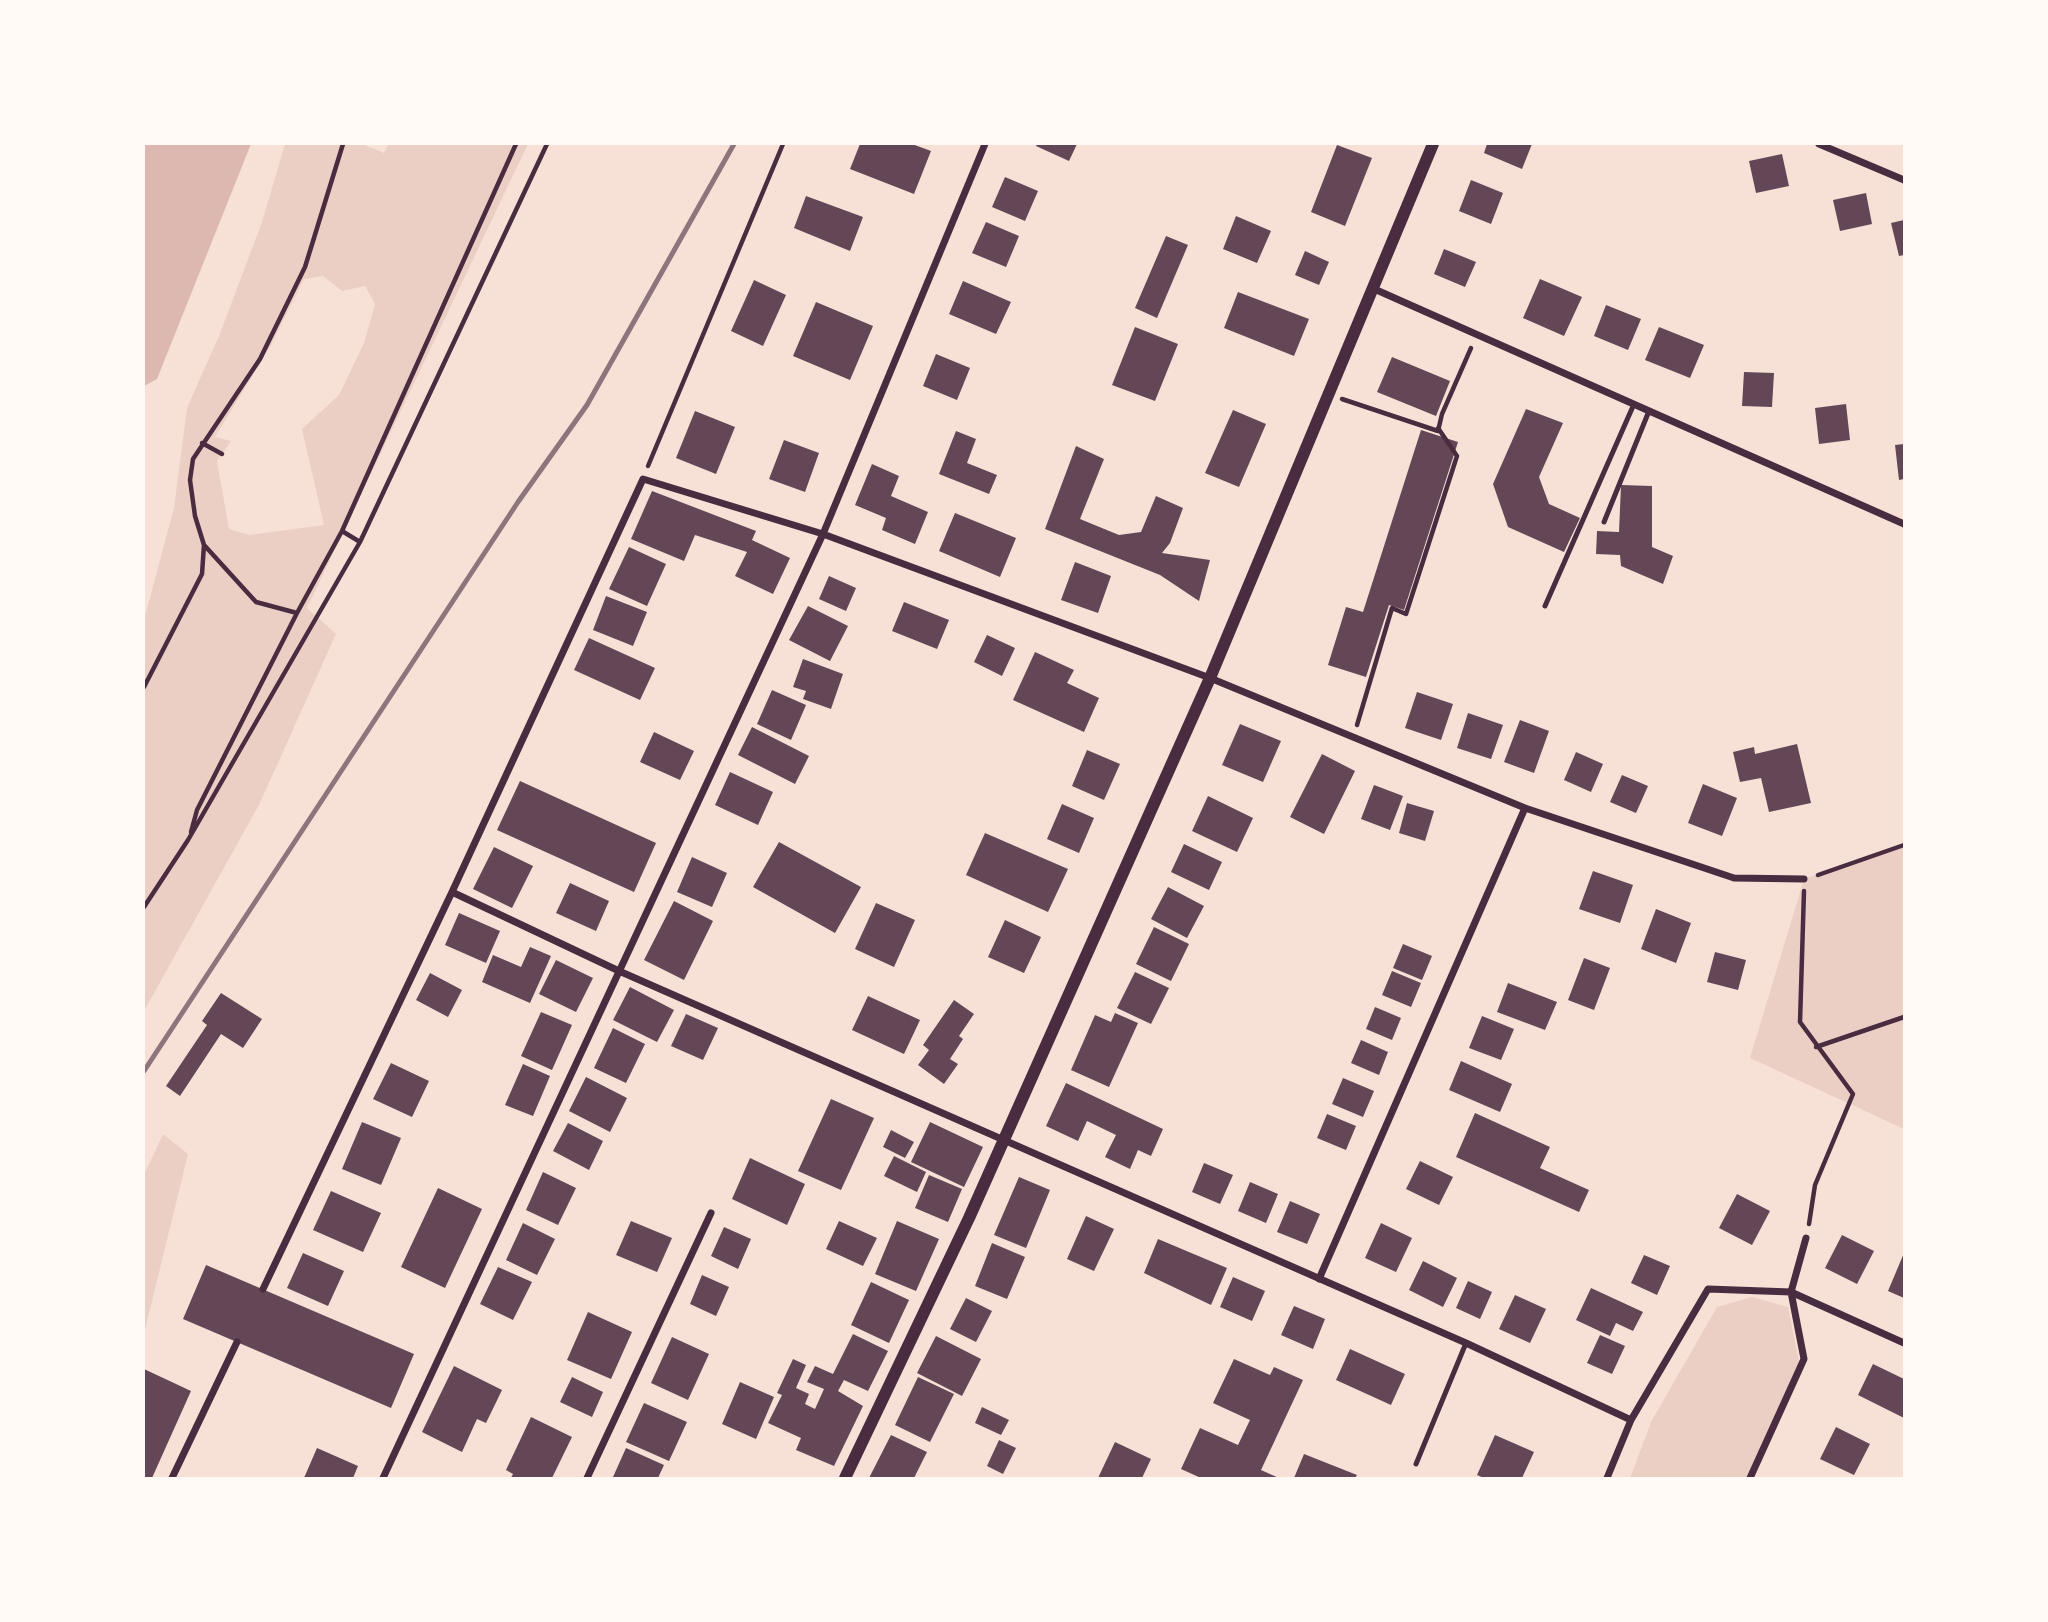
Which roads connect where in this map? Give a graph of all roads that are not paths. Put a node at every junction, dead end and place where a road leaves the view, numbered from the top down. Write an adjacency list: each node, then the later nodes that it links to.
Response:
1 (985, 144): 10 (street)
2 (1433, 144): 5 (street)
3 (1819, 144): 4 (street)
4 (1905, 180)
5 (1372, 288): 6 (street); 12 (street)
6 (1634, 404): 7 (street); 11 (lane)
7 (1649, 411): 8 (lane); 9 (street)
8 (1604, 522)
9 (1905, 524)
10 (823, 534): 12 (street); 15 (street); 16 (street)
11 (1545, 606)
12 (1210, 678): 13 (street); 17 (street)
13 (1525, 808): 14 (street); 20 (street)
14 (1804, 879)
15 (452, 891): 16 (street); 21 (street)
16 (619, 971): 17 (street); 29 (street)
17 (1005, 1139): 20 (street); 31 (street)
18 (712, 1213): 30 (street)
19 (1807, 1238): 22 (street)
20 (1320, 1279): 24 (street)
21 (263, 1289)
22 (1791, 1292): 25 (street); 26 (street); 33 (street)
23 (237, 1342): 28 (street)
24 (1466, 1343): 26 (street); 27 (lane)
25 (1905, 1343)
26 (1631, 1420): 32 (street)
27 (1416, 1464)
28 (172, 1479)
29 (383, 1479)
30 (587, 1479)
31 (845, 1479)
32 (1607, 1479)
33 (1750, 1479)

